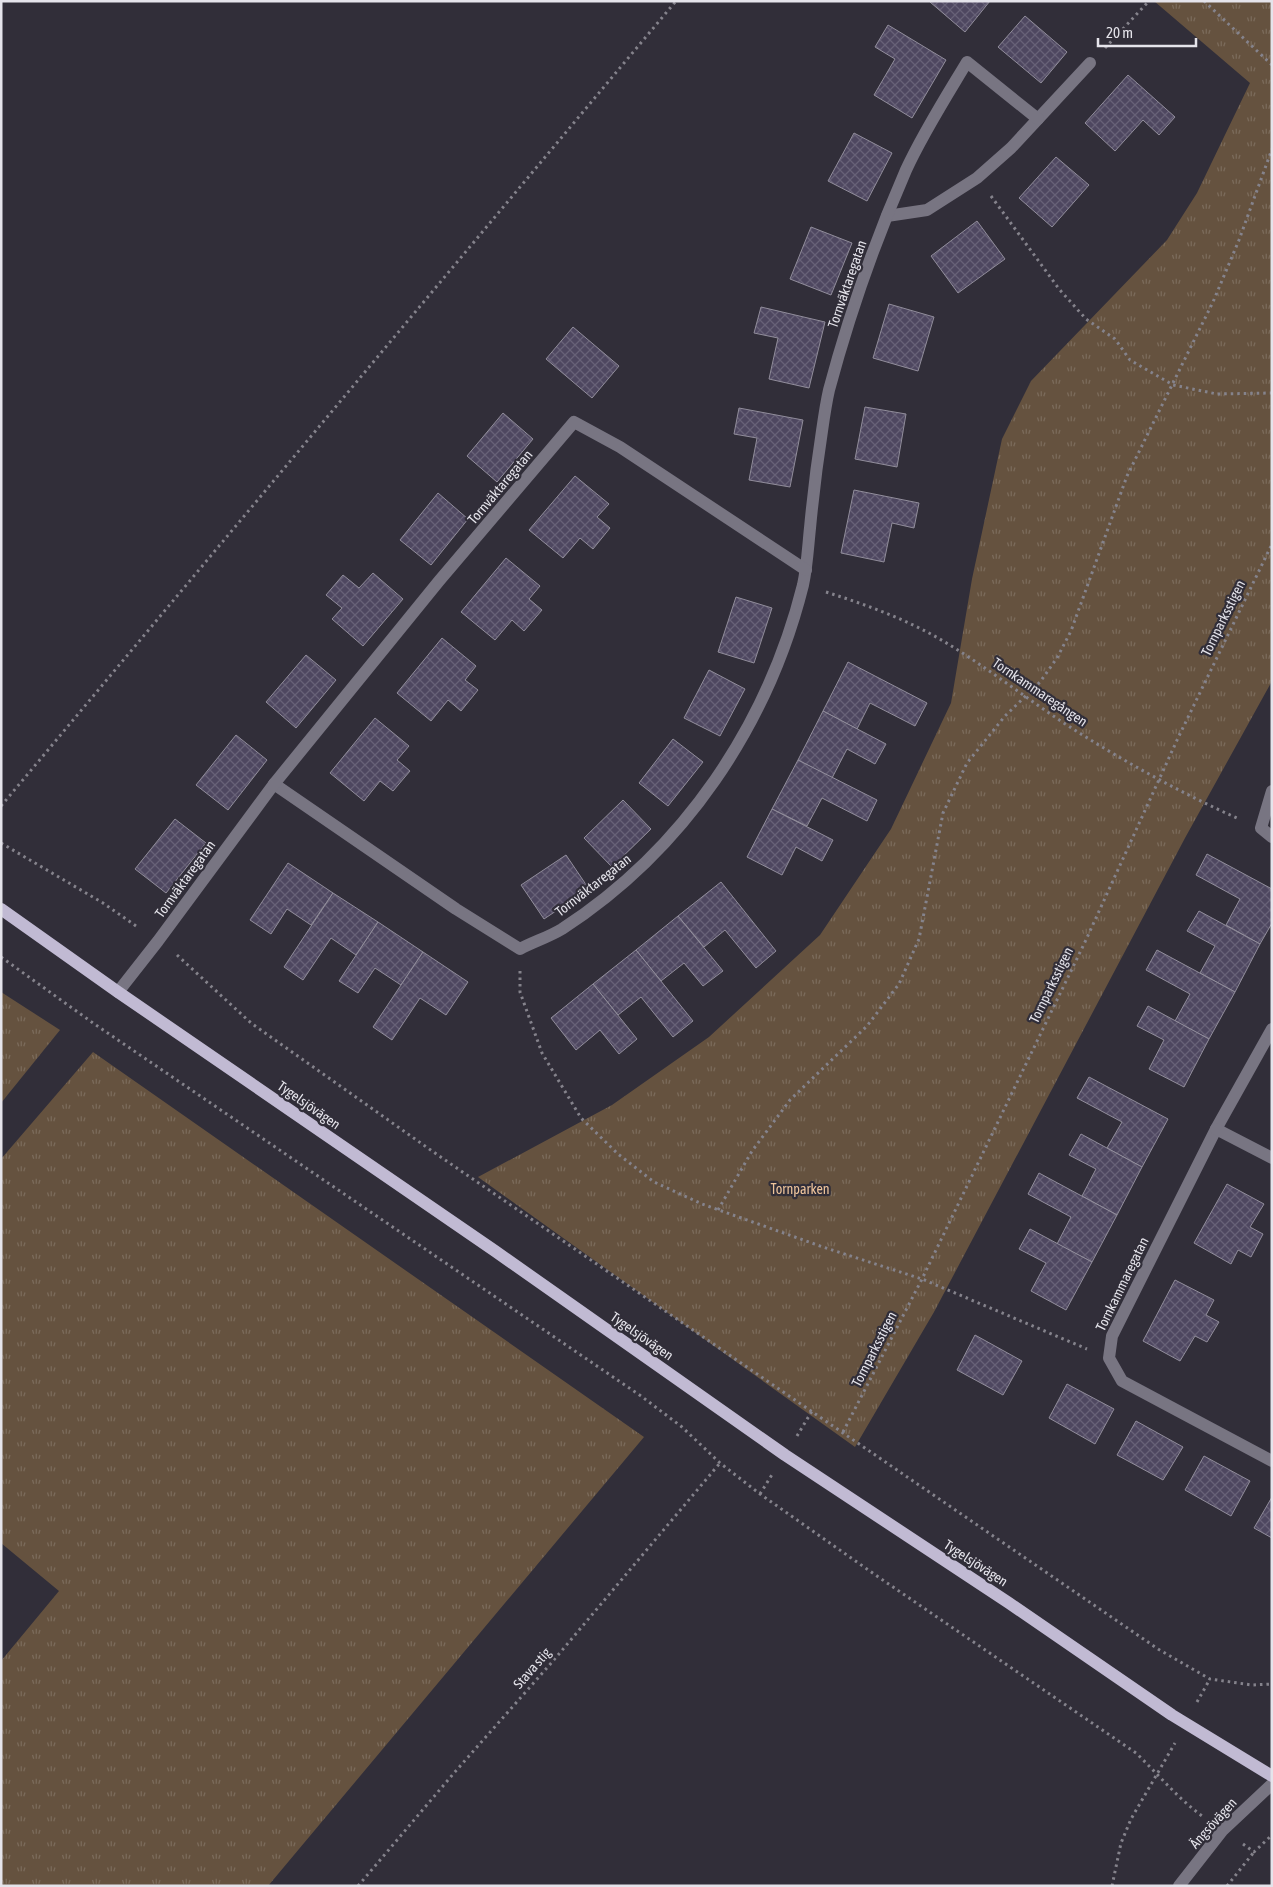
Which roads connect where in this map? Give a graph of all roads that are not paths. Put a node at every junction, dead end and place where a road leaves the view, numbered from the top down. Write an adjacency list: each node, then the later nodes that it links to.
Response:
1 (1090, 64): 2 (street)
2 (1038, 119): 3 (street); 3 (street, Tornväktaregatan)
3 (887, 216): 4 (street, Tornväktaregatan)
4 (806, 570): 5 (street, Tornväktaregatan); 5 (street, Tornväktaregatan)
5 (274, 784): 9 (street, Tornväktaregatan)
6 (1272, 792): 7 (street)
7 (1272, 837)
8 (1, 909): 9 (main road, Tygelsjövägen)
9 (118, 992): 14 (main road, Tygelsjövägen)
10 (1272, 1029): 11 (street, Tornkammaregatan)
11 (1216, 1129): 12 (street); 13 (street, Tornkammaregatan)
12 (1272, 1158)
13 (1272, 1461)
14 (1272, 1776)
15 (1272, 1784): 16 (street, Ängsövägen)
16 (1179, 1886)

